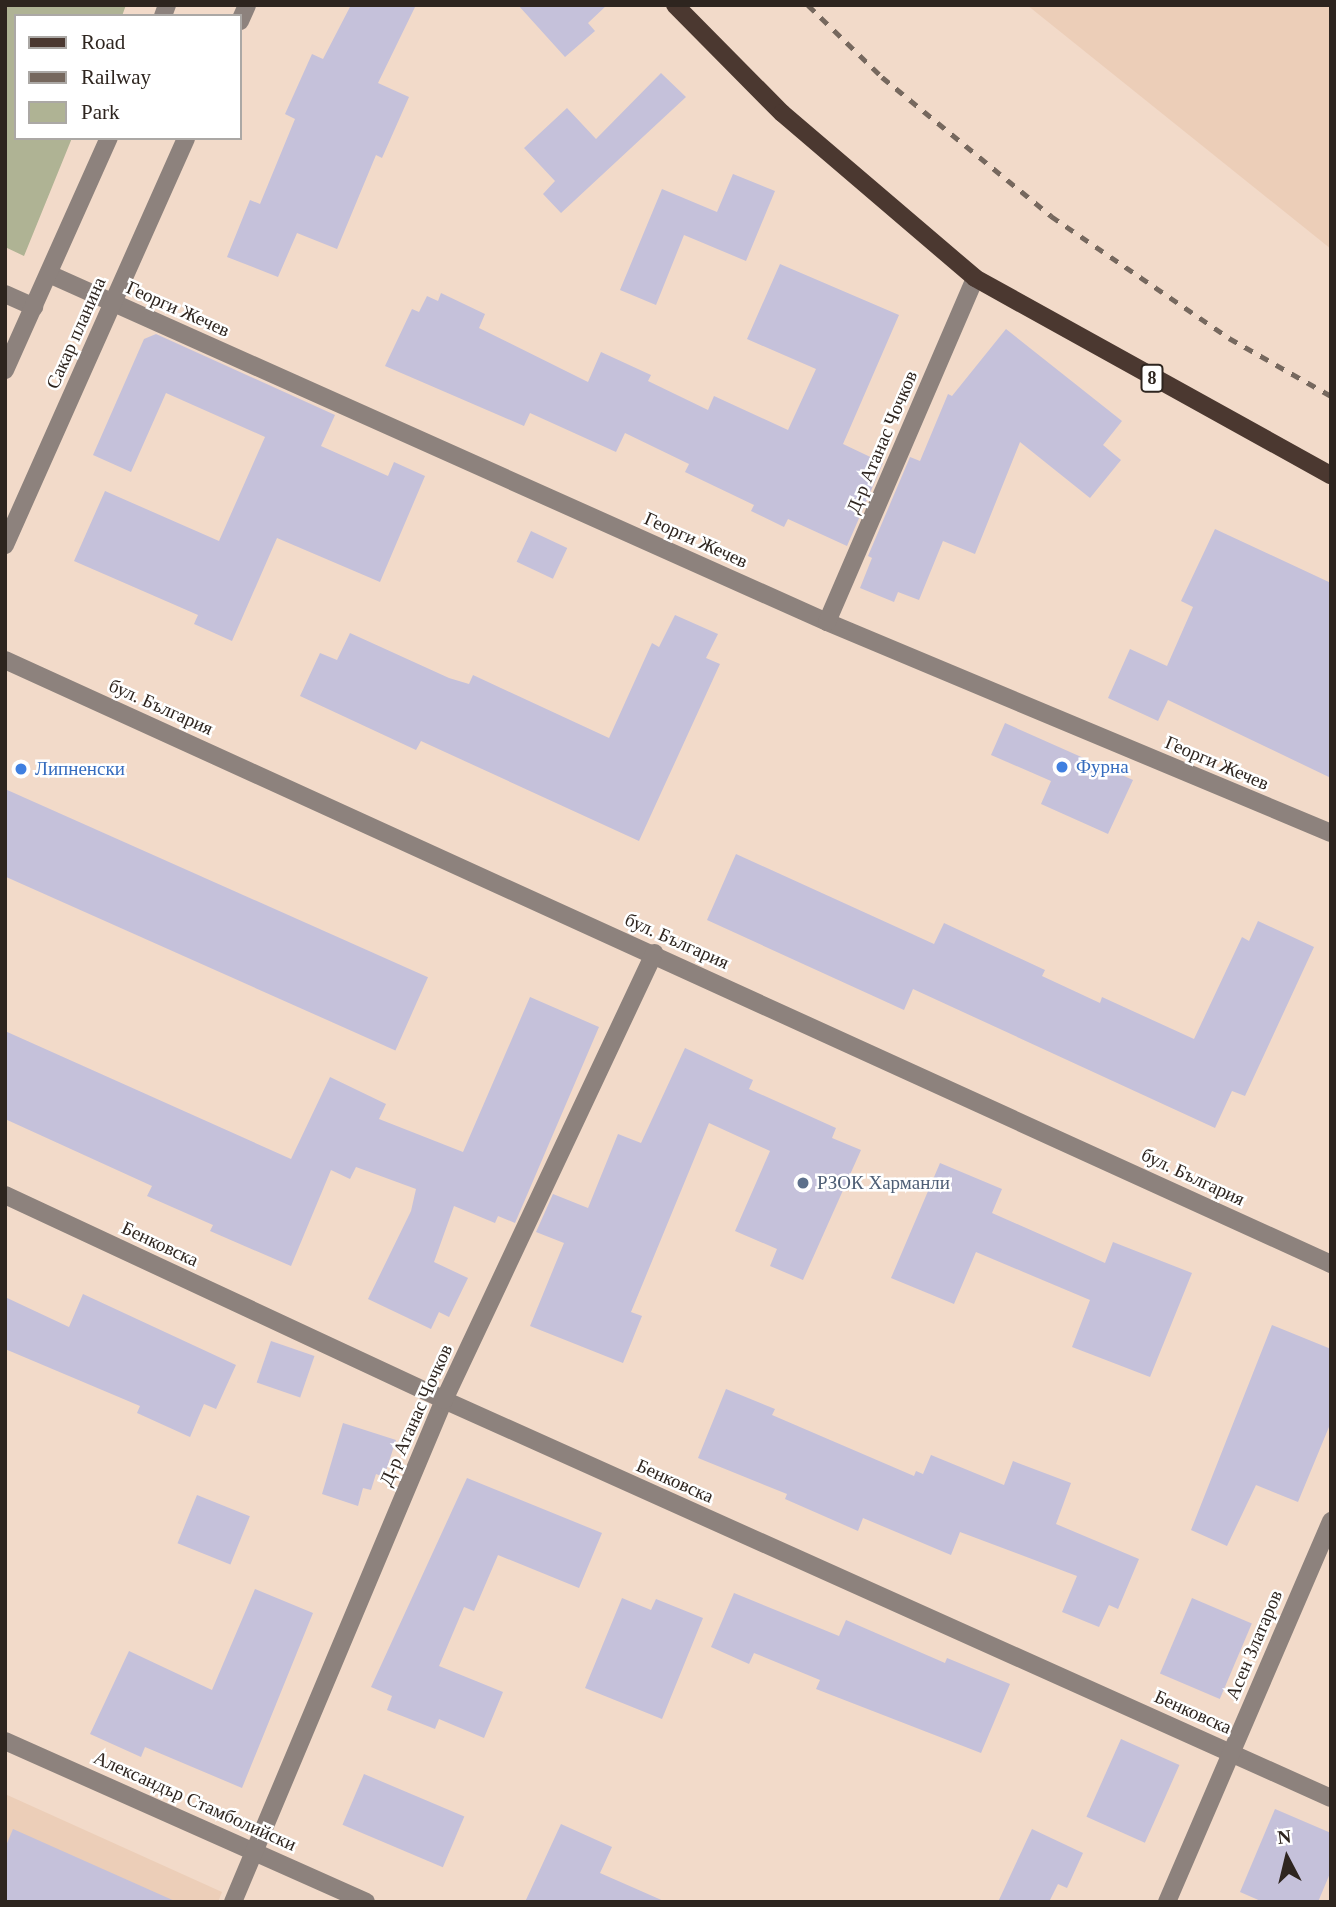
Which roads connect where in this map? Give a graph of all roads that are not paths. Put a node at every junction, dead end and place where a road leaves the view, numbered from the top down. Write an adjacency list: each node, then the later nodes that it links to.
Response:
1 (675, 5): 5 (main road, 8)
2 (107, 140): 4 (street)
3 (185, 140): 7 (street, Сакар планина)
4 (49, 274): 7 (street, Георги Жечев); 8 (street)
5 (975, 278): 10 (main road, 8); 12 (street, Д-р Атанас Чочков)
6 (5, 294): 8 (street)
7 (111, 302): 11 (street, Сакар планина); 12 (street, Георги Жечев)
8 (34, 307): 9 (street)
9 (5, 370)
10 (1331, 475)
11 (5, 545)
12 (827, 622): 14 (street, Георги Жечев)
13 (5, 660): 15 (street, бул. България)
14 (1331, 833)
15 (654, 953): 17 (street, бул. България); 18 (street, Д-р Атанас Чочков)
16 (5, 1195): 18 (street, Бенковска)
17 (1331, 1264)
18 (444, 1400): 21 (street, Бенковска); 23 (street, Д-р Атанас Чочков)
19 (1331, 1521): 21 (street, Асен Златаров)
20 (5, 1741): 23 (street, Александър Стамболийски)
21 (1231, 1752): 22 (street, Бенковска); 26 (street, Асен Златаров)
22 (1331, 1798)
23 (255, 1849): 24 (street, Д-р Атанас Чочков); 25 (street, Александър Стамболийски)
24 (233, 1902)
25 (366, 1902)
26 (1167, 1902)

